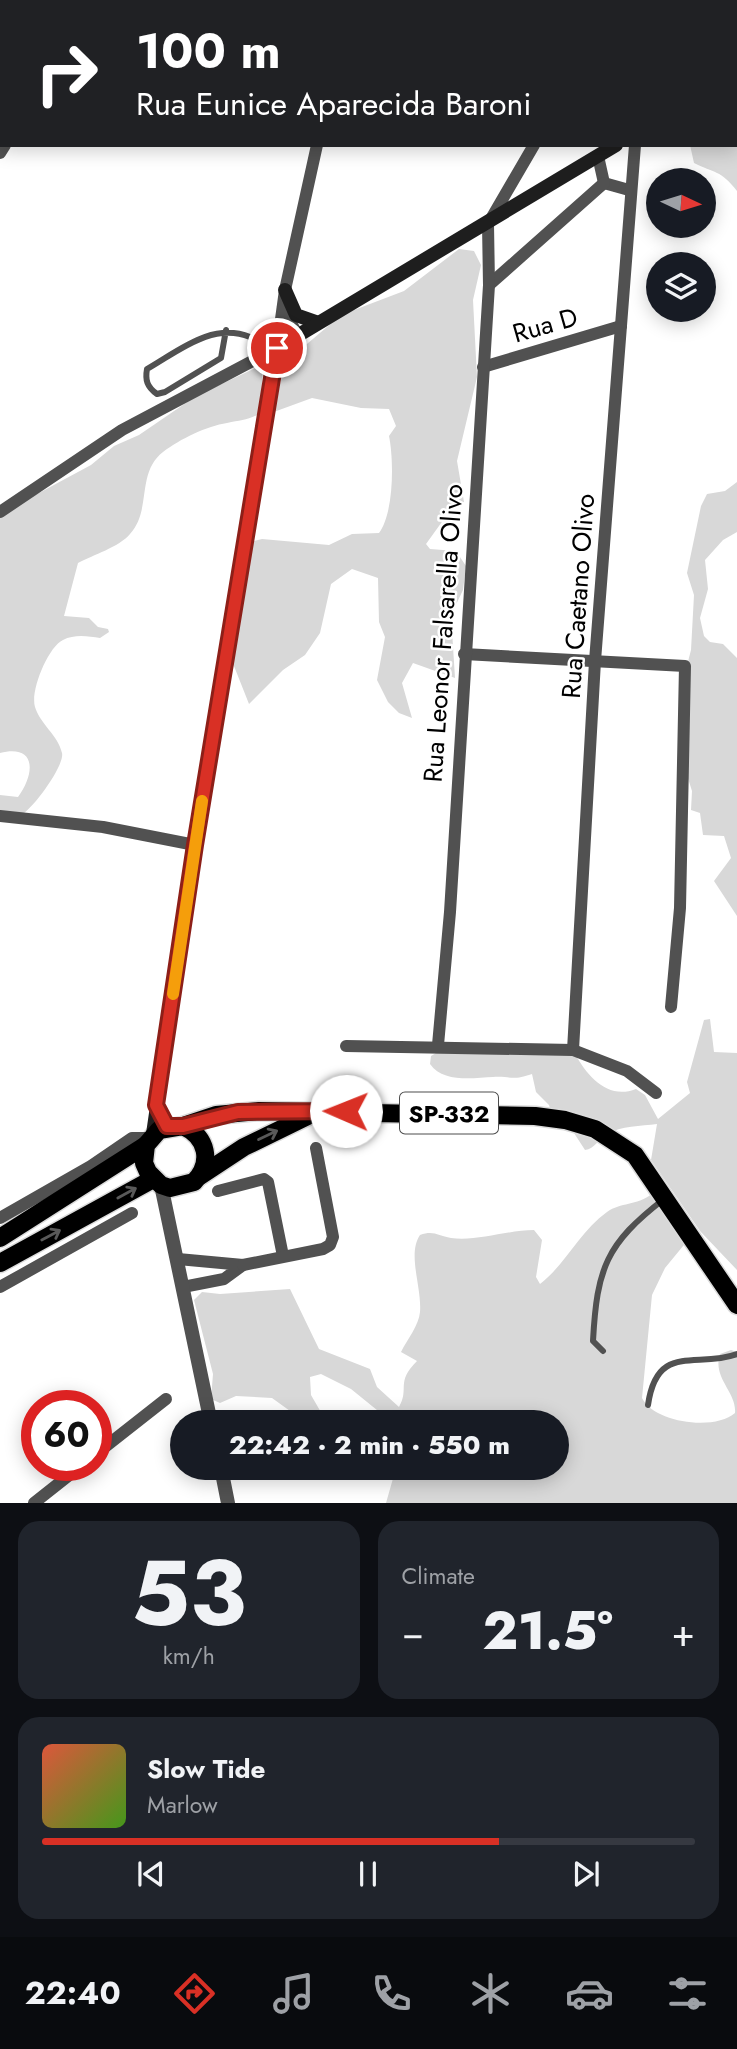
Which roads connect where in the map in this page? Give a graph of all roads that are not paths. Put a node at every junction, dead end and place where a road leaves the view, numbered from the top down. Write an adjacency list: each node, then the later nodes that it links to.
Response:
1 (317, 147): 10 (street)
2 (533, 147): 8 (street)
3 (613, 147): 5 (main road)
4 (635, 147): 7 (street, Rua Caetano Olivo)
5 (598, 156): 6 (street); 8 (main road)
6 (604, 183): 7 (street); 9 (street)
7 (629, 190): 13 (street, Rua Caetano Olivo)
8 (488, 223): 9 (street, Rua Leonor Falsarella Olivo); 12 (main road)
9 (489, 285): 18 (street, Rua Leonor Falsarella Olivo)
10 (285, 290): 11 (street); 12 (main road)
11 (282, 308): 15 (street); 17 (street)
12 (316, 322): 15 (main road)
13 (621, 327): 18 (street, Rua D); 21 (street, Rua Caetano Olivo)
14 (226, 330): 14 (lane); 16 (lane)
15 (297, 334): 17 (main road)
16 (250, 337)
17 (277, 348): 19 (street); 23 (main road)
18 (483, 367): 20 (street, Rua Leonor Falsarella Olivo)
19 (0, 512)
20 (464, 654): 21 (street); 25 (street, Rua Leonor Falsarella Olivo)
21 (595, 661): 24 (street); 27 (street, Rua Caetano Olivo)
22 (0, 816): 23 (street)
23 (195, 845): 30 (main road)
24 (671, 1007)
25 (438, 1045): 26 (street); 27 (street)
26 (346, 1046)
27 (573, 1050): 28 (street)
28 (656, 1093)
29 (319, 1111): 30 (main road, SP-332); 32 (main road, SP-332, one-way to 29); 35 (main road, SP-332)
30 (160, 1134): 32 (main road); 33 (main road); 37 (street); 38 (main road, SP-332)
31 (316, 1148): 39 (street)
32 (200, 1176): 33 (main road)
33 (164, 1184): 40 (street); 41 (main road, one-way to 33)
34 (218, 1191): 39 (street)
35 (666, 1198): 45 (main road, SP-332); 46 (lane)
36 (132, 1213): 43 (street)
37 (0, 1218)
38 (0, 1238)
39 (283, 1256): 42 (street)
40 (178, 1259): 42 (street); 44 (street)
41 (0, 1263)
42 (243, 1265): 44 (street)
43 (0, 1287)
44 (183, 1287): 50 (street)
45 (737, 1305)
46 (603, 1351)
47 (737, 1354): 49 (lane)
48 (166, 1399): 51 (street)
49 (648, 1405)
50 (208, 1410)
51 (112, 1441)
52 (223, 1480): 55 (street)
53 (62, 1481): 54 (street)
54 (34, 1503)
55 (228, 1503)

